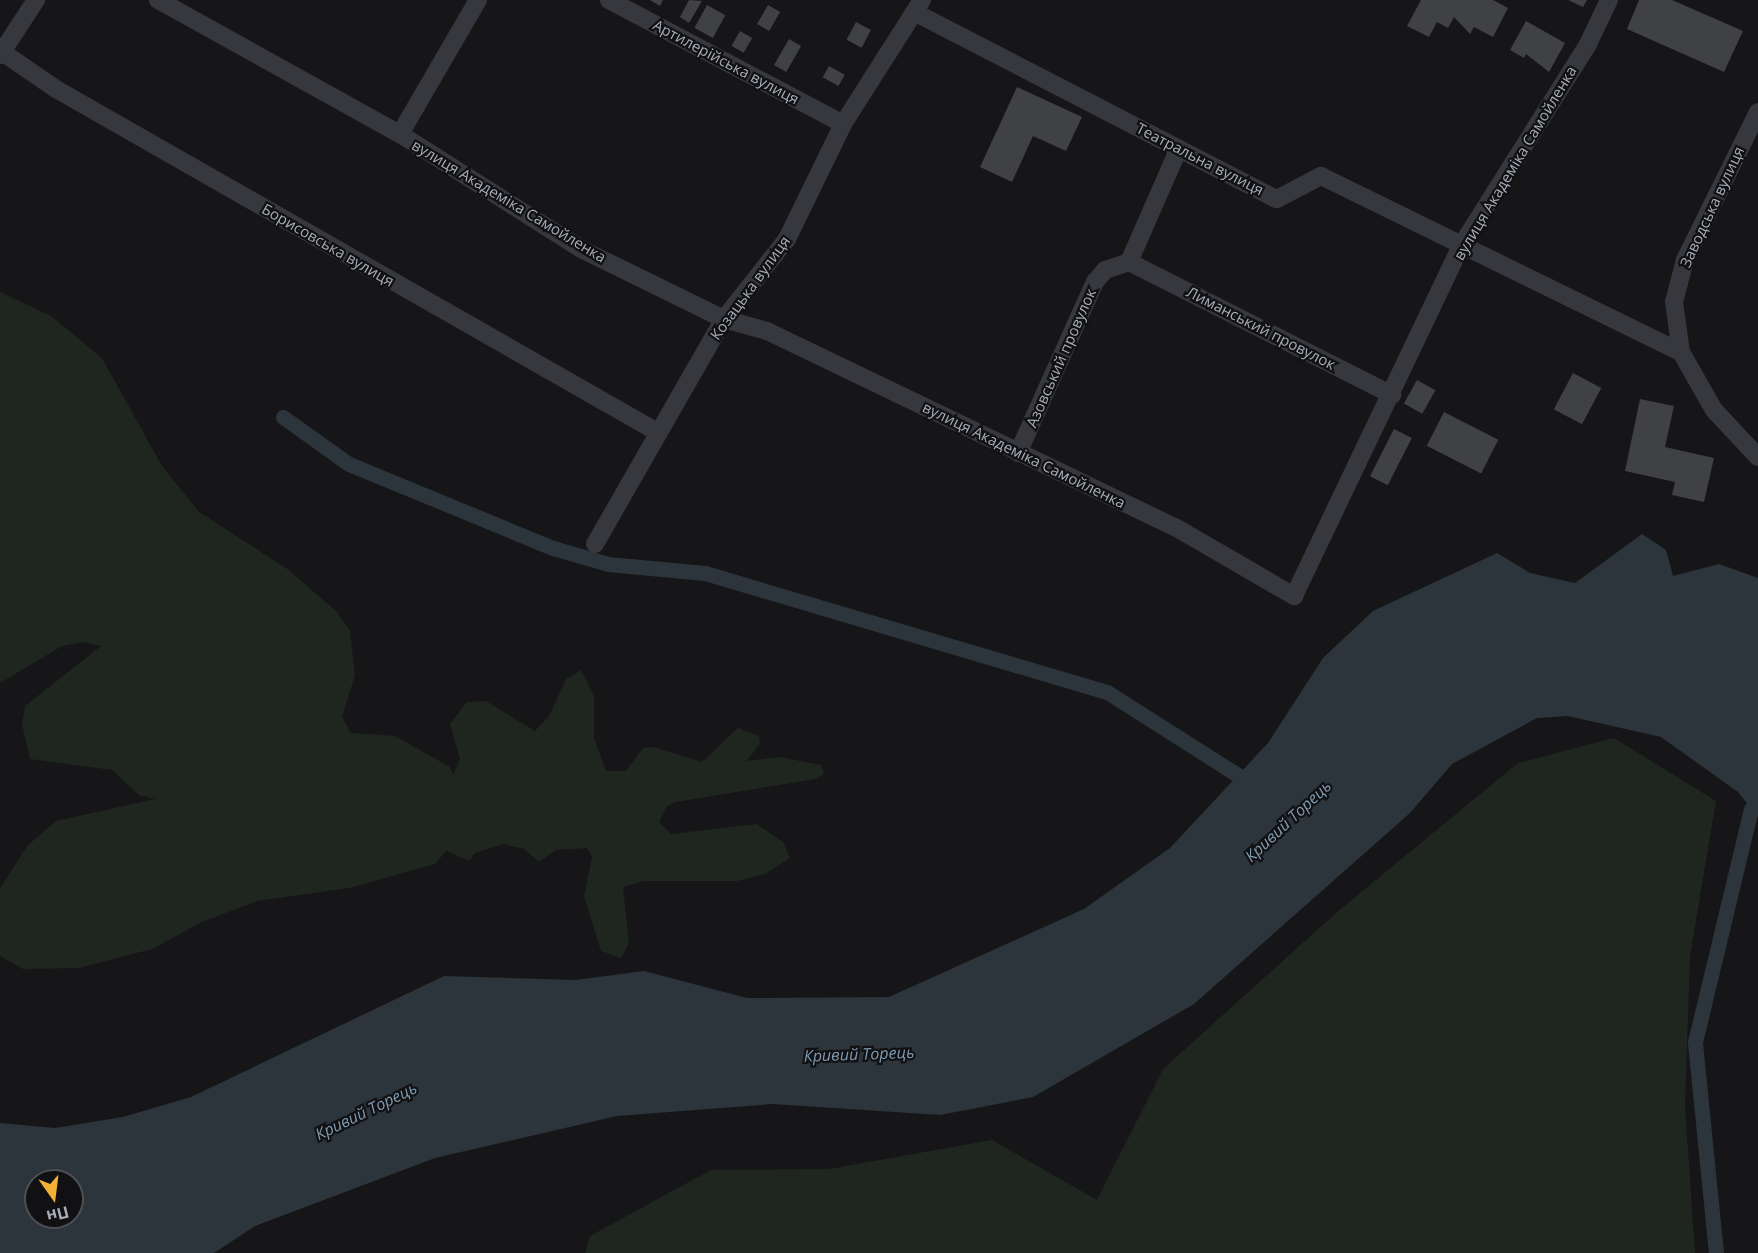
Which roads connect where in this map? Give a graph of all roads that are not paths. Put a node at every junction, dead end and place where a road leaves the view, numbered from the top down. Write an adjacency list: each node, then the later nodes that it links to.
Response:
1 (36, 0): 7 (street)
2 (158, 0): 10 (street, вулиця Академіка Самойленка)
3 (478, 0): 10 (street)
4 (609, 0): 9 (street, Артилерійська вулиця)
5 (1609, 0): 12 (street, вулиця Академіка Самойленка)
6 (918, 6): 9 (street, Козацька вулиця); 11 (street, Театральна вулиця)
7 (1, 53): 17 (street, Борисовська вулиця)
8 (1758, 112): 15 (street, Заводська вулиця)
9 (843, 124): 14 (street, Козацька вулиця)
10 (400, 134): 14 (street, вулиця Академіка Самойленка)
11 (1179, 148): 12 (street, Театральна вулиця); 13 (street)
12 (1461, 246): 15 (street, Театральна вулиця); 16 (street, вулиця Академіка Самойленка)
13 (1129, 262): 16 (street, Лиманський провулок); 18 (street, Азовський провулок)
14 (724, 319): 17 (street, Козацька вулиця); 18 (street, вулиця Академіка Самойленка)
15 (1681, 352): 19 (street, Заводська вулиця)
16 (1392, 395): 18 (street, вулиця Академіка Самойленка)
17 (659, 433): 20 (street, Козацька вулиця)
18 (1018, 453)
19 (1758, 457)
20 (595, 544)

